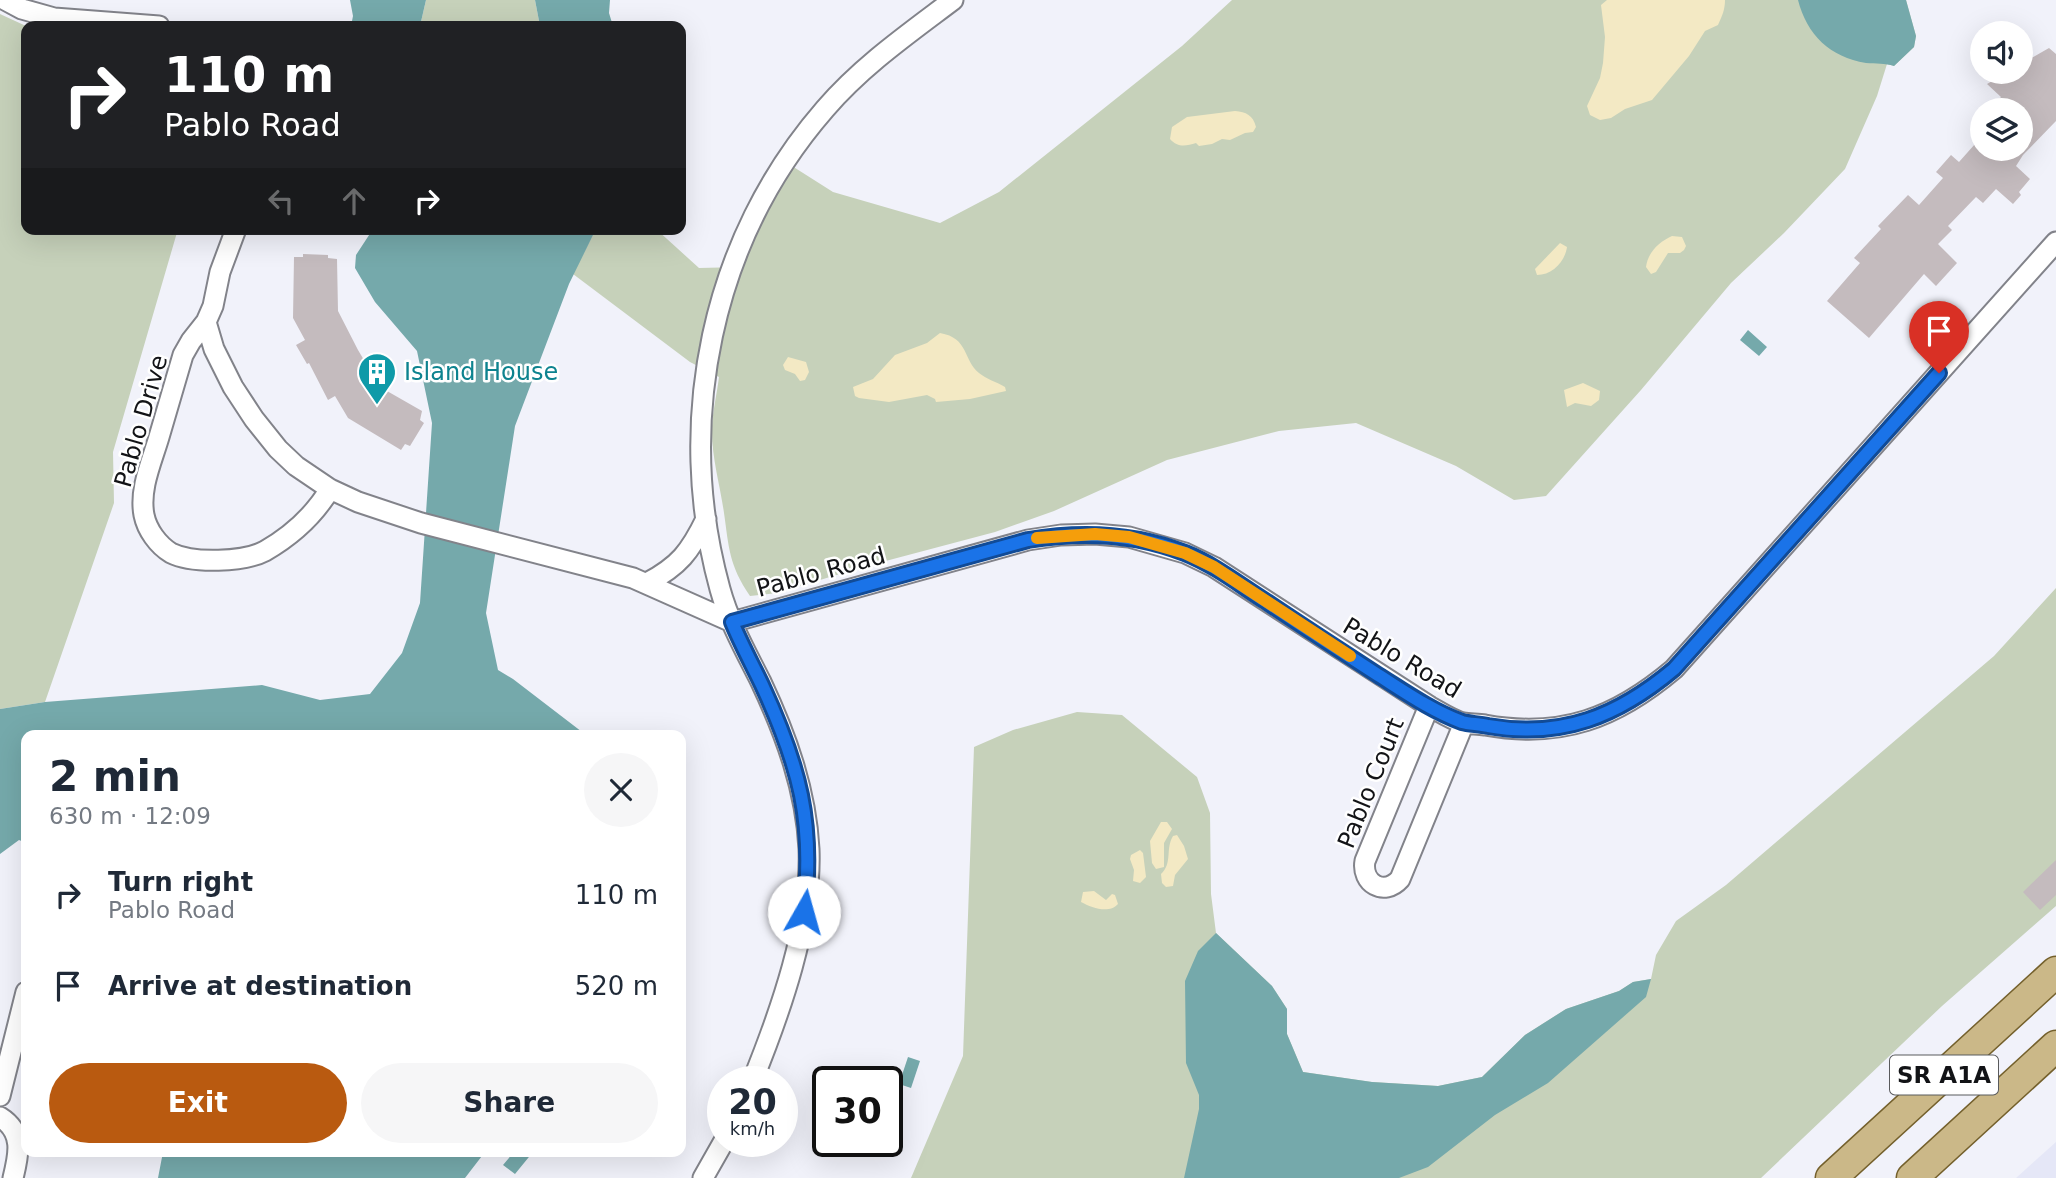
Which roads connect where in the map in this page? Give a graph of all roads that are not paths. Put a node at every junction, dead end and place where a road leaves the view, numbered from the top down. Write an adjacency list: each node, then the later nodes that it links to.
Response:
1 (5, 0): 3 (street)
2 (953, 0): 8 (street)
3 (93, 21)
4 (234, 235): 6 (street)
5 (2056, 243): 12 (street, Pablo Road)
6 (206, 322): 7 (street, Pablo Road); 7 (street, Pablo Drive)
7 (330, 489): 9 (street, Pablo Road)
8 (706, 519): 9 (street); 10 (street)
9 (647, 583): 10 (street, Pablo Road)
10 (732, 622): 11 (street, Pablo Road); 16 (street)
11 (1429, 706): 12 (street, Pablo Road); 12 (street, Pablo Court)
12 (1464, 723)
13 (2056, 972): 22 (main road, SR A1A)
14 (21, 1012): 17 (street)
15 (2056, 1046): 23 (main road, SR A1A)
16 (758, 1066)
17 (0, 1096)
18 (0, 1117): 20 (street)
19 (715, 1157): 21 (street)
20 (13, 1178)
21 (703, 1178)
22 (1831, 1178)
23 (1912, 1178)

